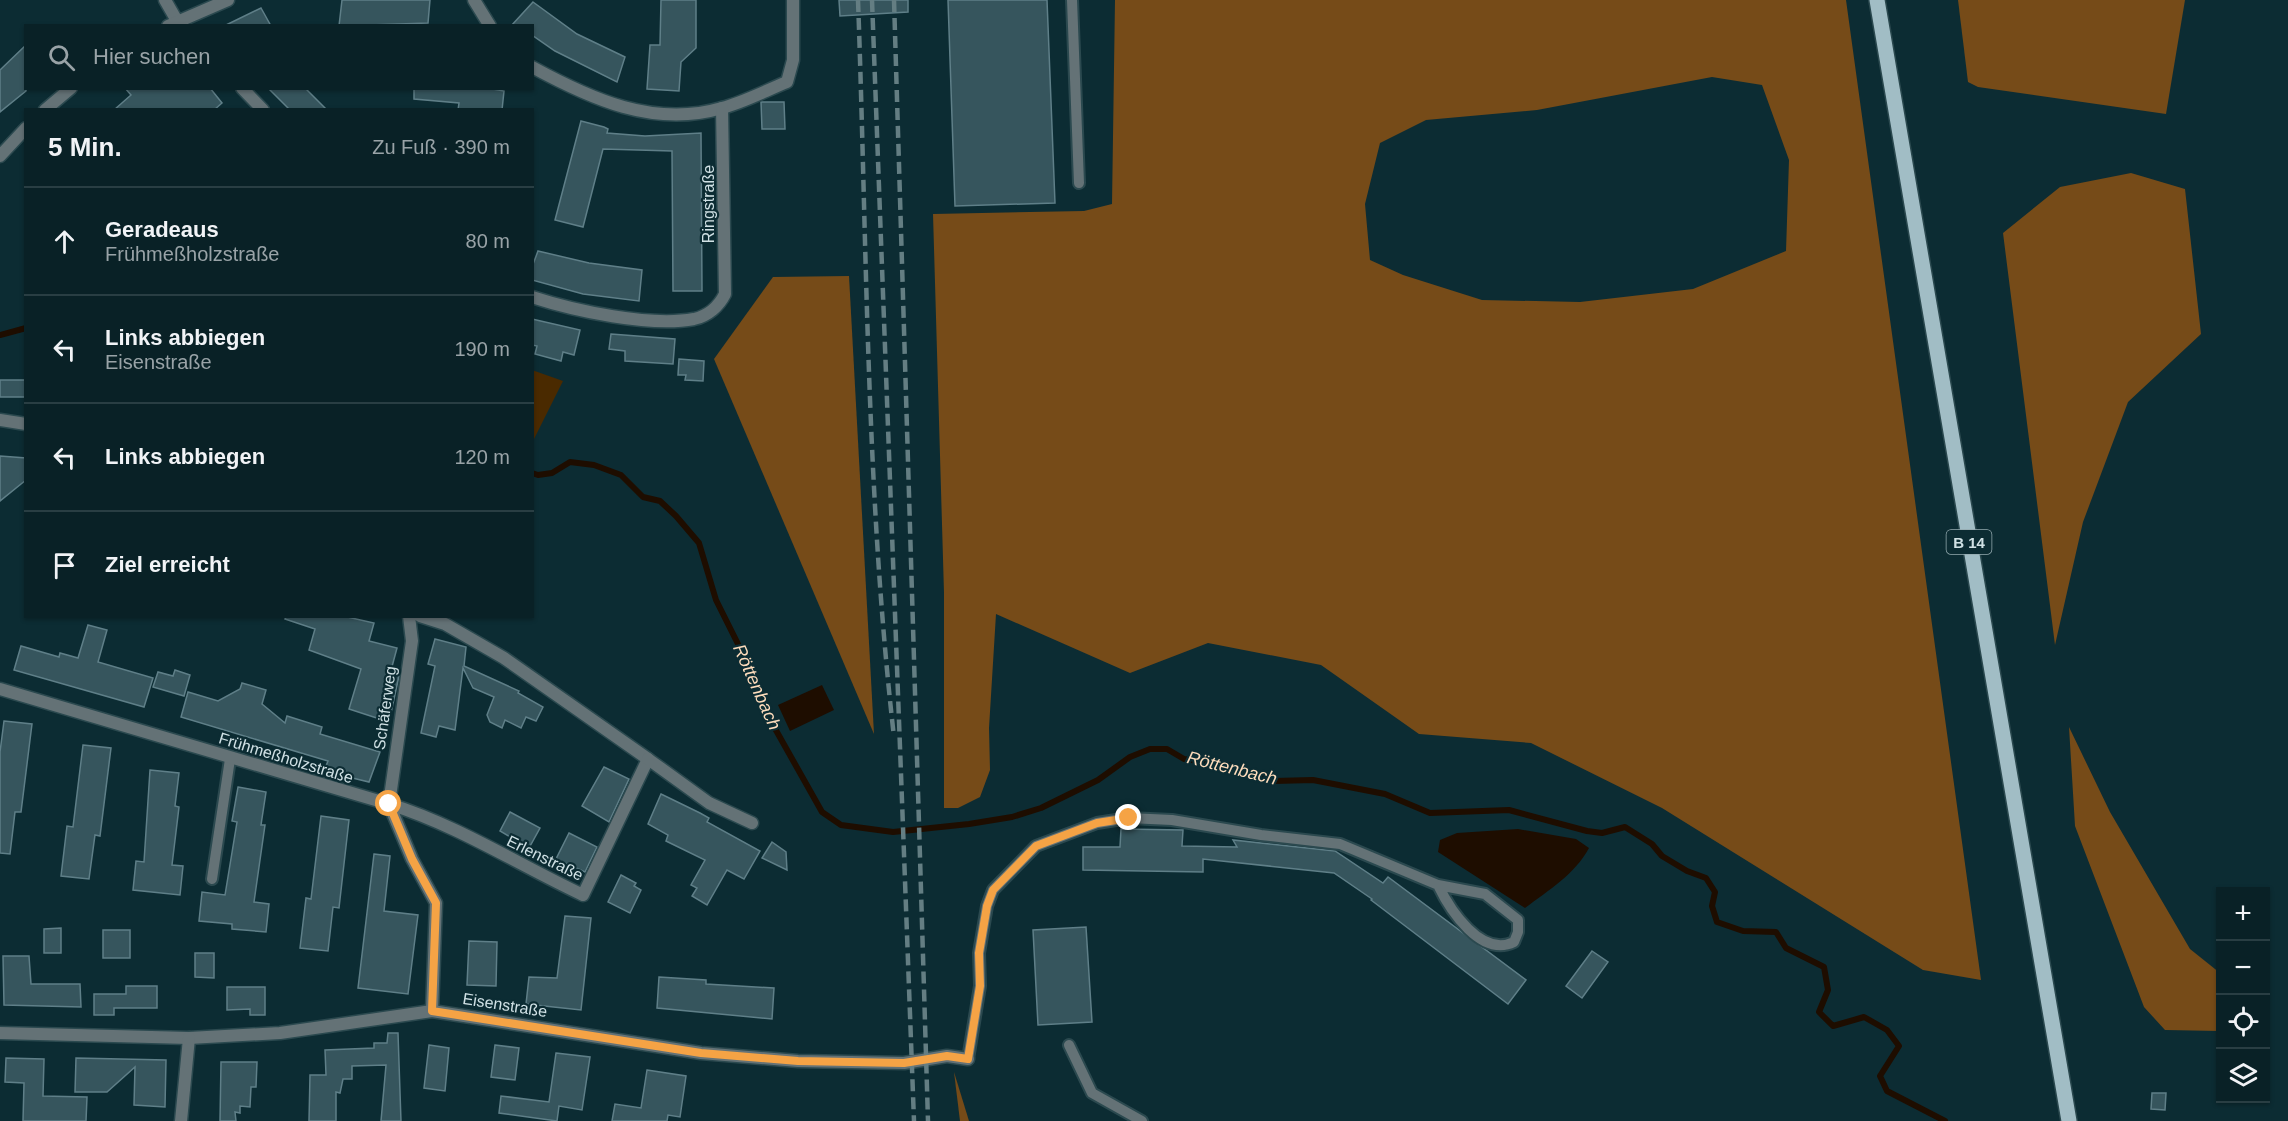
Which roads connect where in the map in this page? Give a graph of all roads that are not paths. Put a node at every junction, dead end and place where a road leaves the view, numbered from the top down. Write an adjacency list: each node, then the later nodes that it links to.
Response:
1 (165, 0): 7 (street)
2 (228, 0): 7 (street)
3 (474, 0): 8 (street)
4 (793, 0): 14 (street)
5 (1072, 0): 17 (lane)
6 (1877, 0): 35 (main road, B 14)
7 (175, 24)
8 (489, 24)
9 (534, 68): 14 (street)
10 (68, 90): 12 (street)
11 (244, 90): 13 (street)
12 (47, 108)
13 (261, 108)
14 (722, 108): 18 (street, Ringstraße)
15 (24, 130): 16 (street)
16 (0, 156)
17 (1079, 183)
18 (534, 298)
19 (0, 420): 20 (street)
20 (24, 424)
21 (409, 618): 26 (street, Schäferweg)
22 (426, 618): 25 (street)
23 (0, 689): 24 (street, Frühmeßholzstraße)
24 (231, 759): 26 (street, Frühmeßholzstraße); 28 (lane)
25 (648, 759): 26 (street, Erlenstraße); 27 (street)
26 (389, 804): 30 (street)
27 (752, 824)
28 (212, 879)
29 (1438, 885): 29 (lane); 34 (lane)
30 (432, 1011): 32 (street, Eisenstraße); 34 (street, Eisenstraße)
31 (0, 1033): 32 (street, Eisenstraße)
32 (189, 1038): 36 (street)
33 (1069, 1045): 37 (lane)
34 (968, 1059)
35 (2062, 1083): 38 (main road, B 14); 39 (main road, B 14)
36 (181, 1121)
37 (1142, 1121)
38 (2063, 1121)
39 (2069, 1121)

